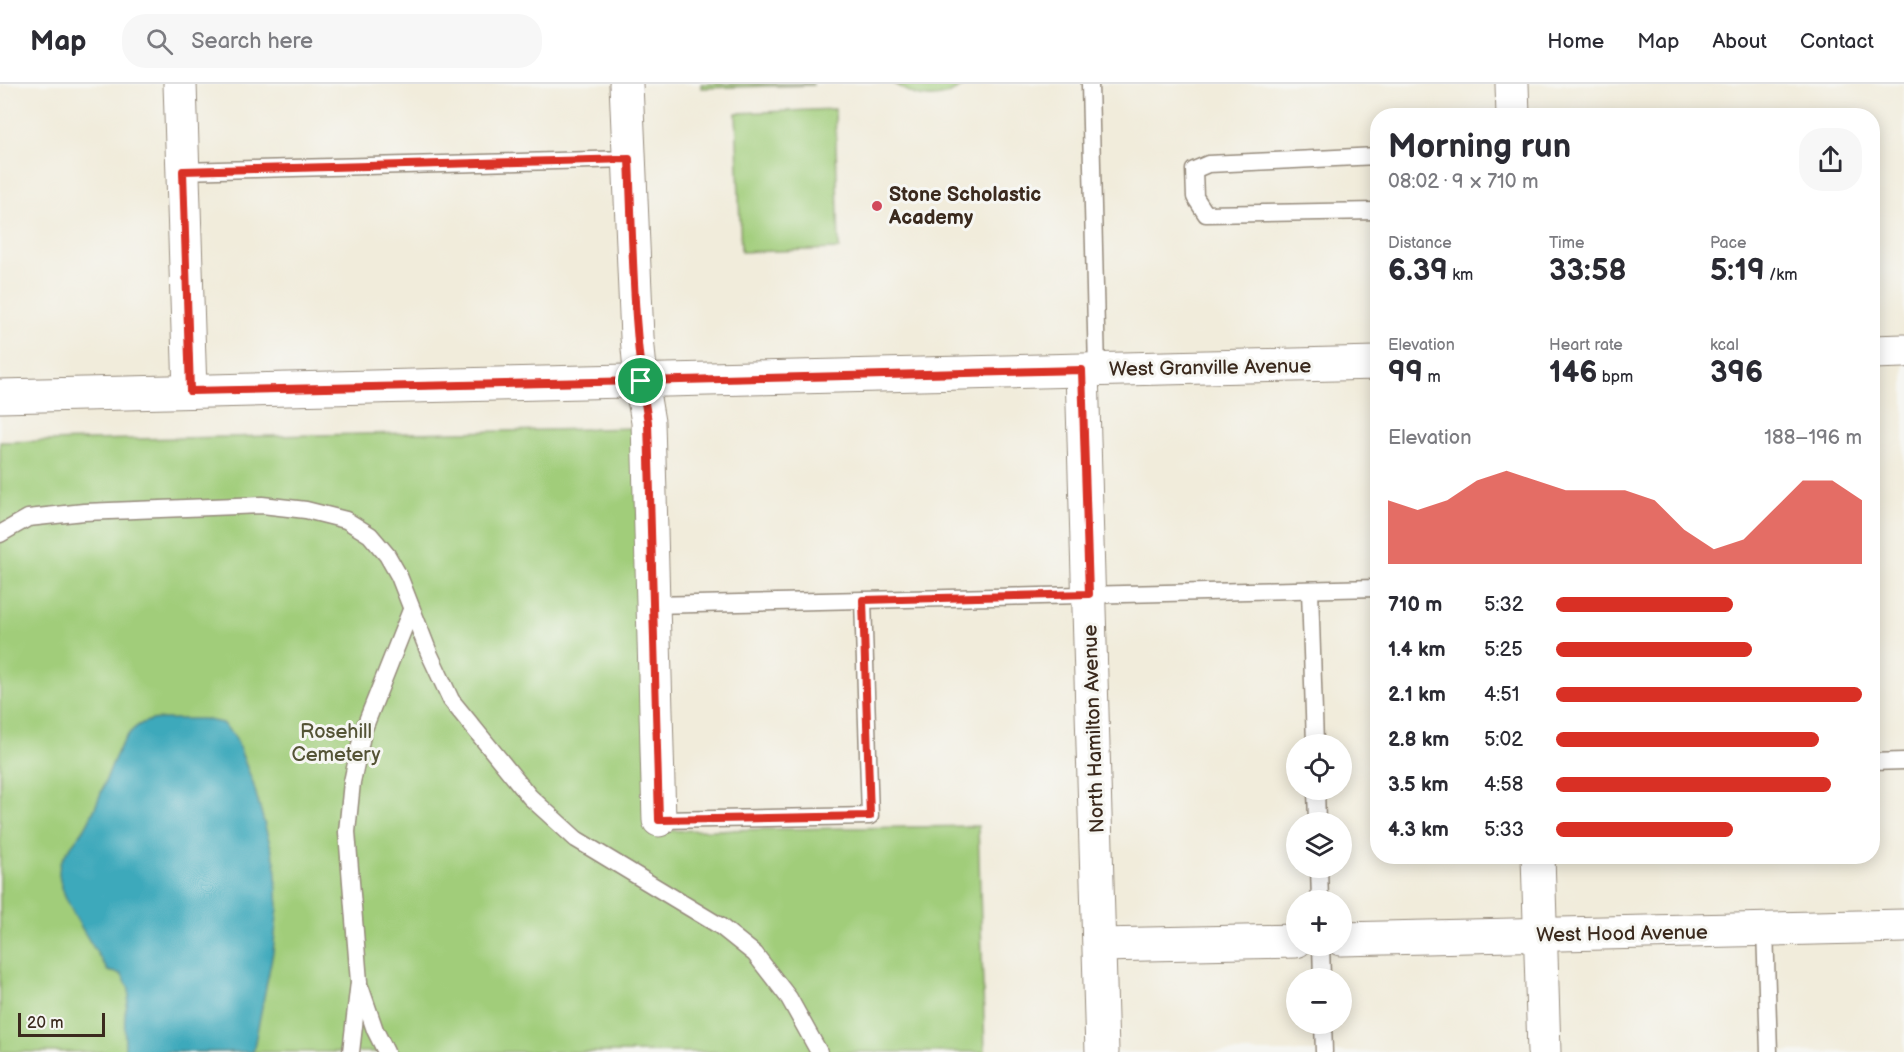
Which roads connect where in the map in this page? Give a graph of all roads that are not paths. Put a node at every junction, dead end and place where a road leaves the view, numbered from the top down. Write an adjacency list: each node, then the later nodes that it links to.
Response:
1 (180, 84): 8 (street)
2 (626, 84): 7 (street)
3 (1090, 84): 13 (lane)
4 (1512, 84): 5 (street)
5 (1513, 108)
6 (1370, 156): 9 (lane)
7 (629, 159): 8 (lane); 14 (street)
8 (183, 171): 15 (street)
9 (1370, 211)
10 (1904, 351): 11 (street)
11 (1880, 352)
12 (1370, 363): 13 (street, West Granville Avenue)
13 (1089, 370): 14 (street, West Granville Avenue); 20 (street, North Hamilton Avenue)
14 (641, 381): 15 (street, West Granville Avenue); 22 (street)
15 (190, 391): 16 (street, West Granville Avenue)
16 (0, 396)
17 (0, 534): 23 (lane)
18 (1370, 588): 19 (lane)
19 (1310, 590): 20 (lane); 24 (lane)
20 (1089, 594): 21 (lane); 34 (street, North Hamilton Avenue)
21 (863, 600): 22 (lane); 27 (lane)
22 (653, 605): 27 (street)
23 (411, 610): 35 (lane); 39 (lane)
24 (1315, 734)
25 (1904, 761): 26 (lane)
26 (1880, 762)
27 (659, 820)
28 (1538, 864): 31 (street)
29 (1904, 926): 30 (street, West Hood Avenue)
30 (1765, 929): 31 (street, West Hood Avenue); 43 (lane)
31 (1540, 935): 32 (street, West Hood Avenue); 42 (street)
32 (1352, 939)
33 (1286, 940): 34 (street)
34 (1100, 945): 40 (street, North Hamilton Avenue)
35 (359, 982): 37 (lane); 38 (lane)
36 (1323, 1034): 41 (lane)
37 (351, 1052)
38 (386, 1052)
39 (819, 1052)
40 (1102, 1052)
41 (1324, 1052)
42 (1544, 1052)
43 (1769, 1052)

